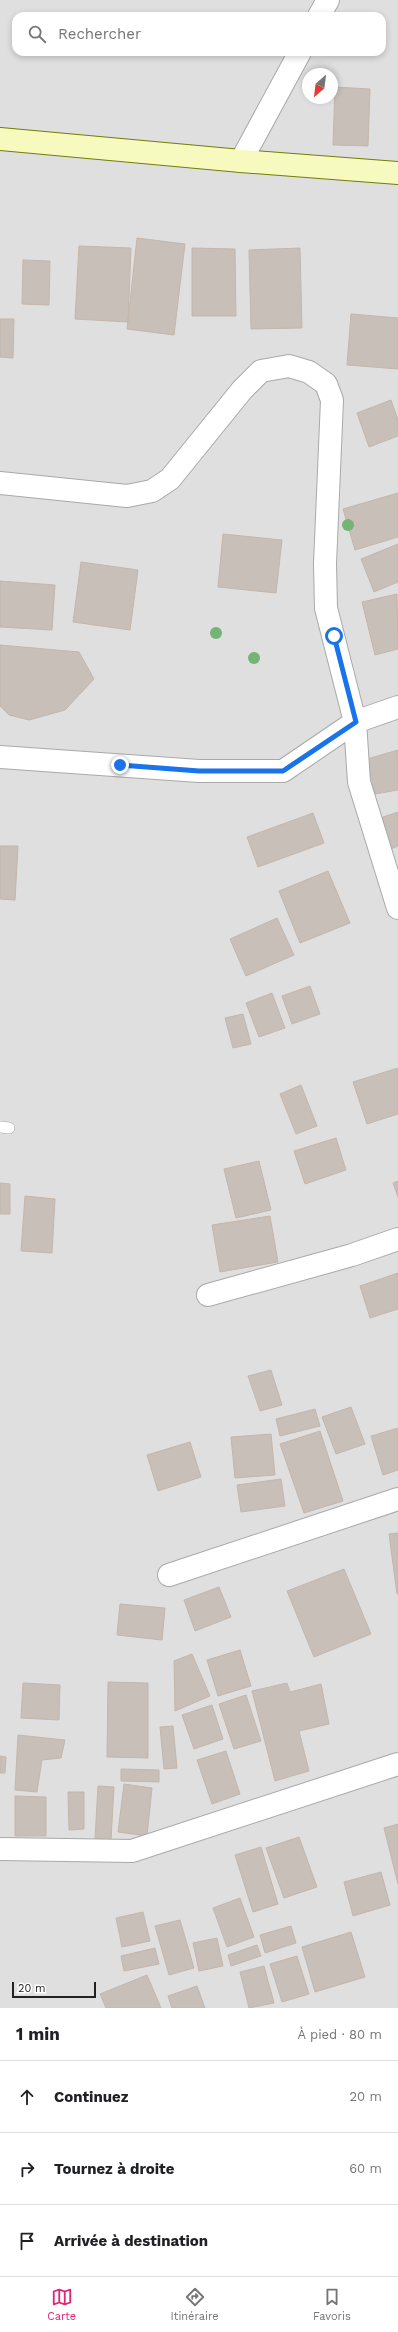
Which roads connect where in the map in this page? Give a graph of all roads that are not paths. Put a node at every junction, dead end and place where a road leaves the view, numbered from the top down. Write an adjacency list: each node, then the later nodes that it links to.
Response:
1 (328, 0): 2 (street)
2 (321, 12)
3 (298, 56): 5 (street)
4 (0, 138): 5 (main road)
5 (241, 161): 6 (main road)
6 (398, 172)
7 (0, 483): 9 (street)
8 (398, 707): 9 (street)
9 (356, 722): 10 (street); 11 (street)
10 (0, 757)
11 (398, 908)
12 (398, 1239): 13 (street)
13 (208, 1295)
14 (398, 1499): 15 (street)
15 (169, 1576)
16 (398, 1764): 17 (street)
17 (0, 1849)

